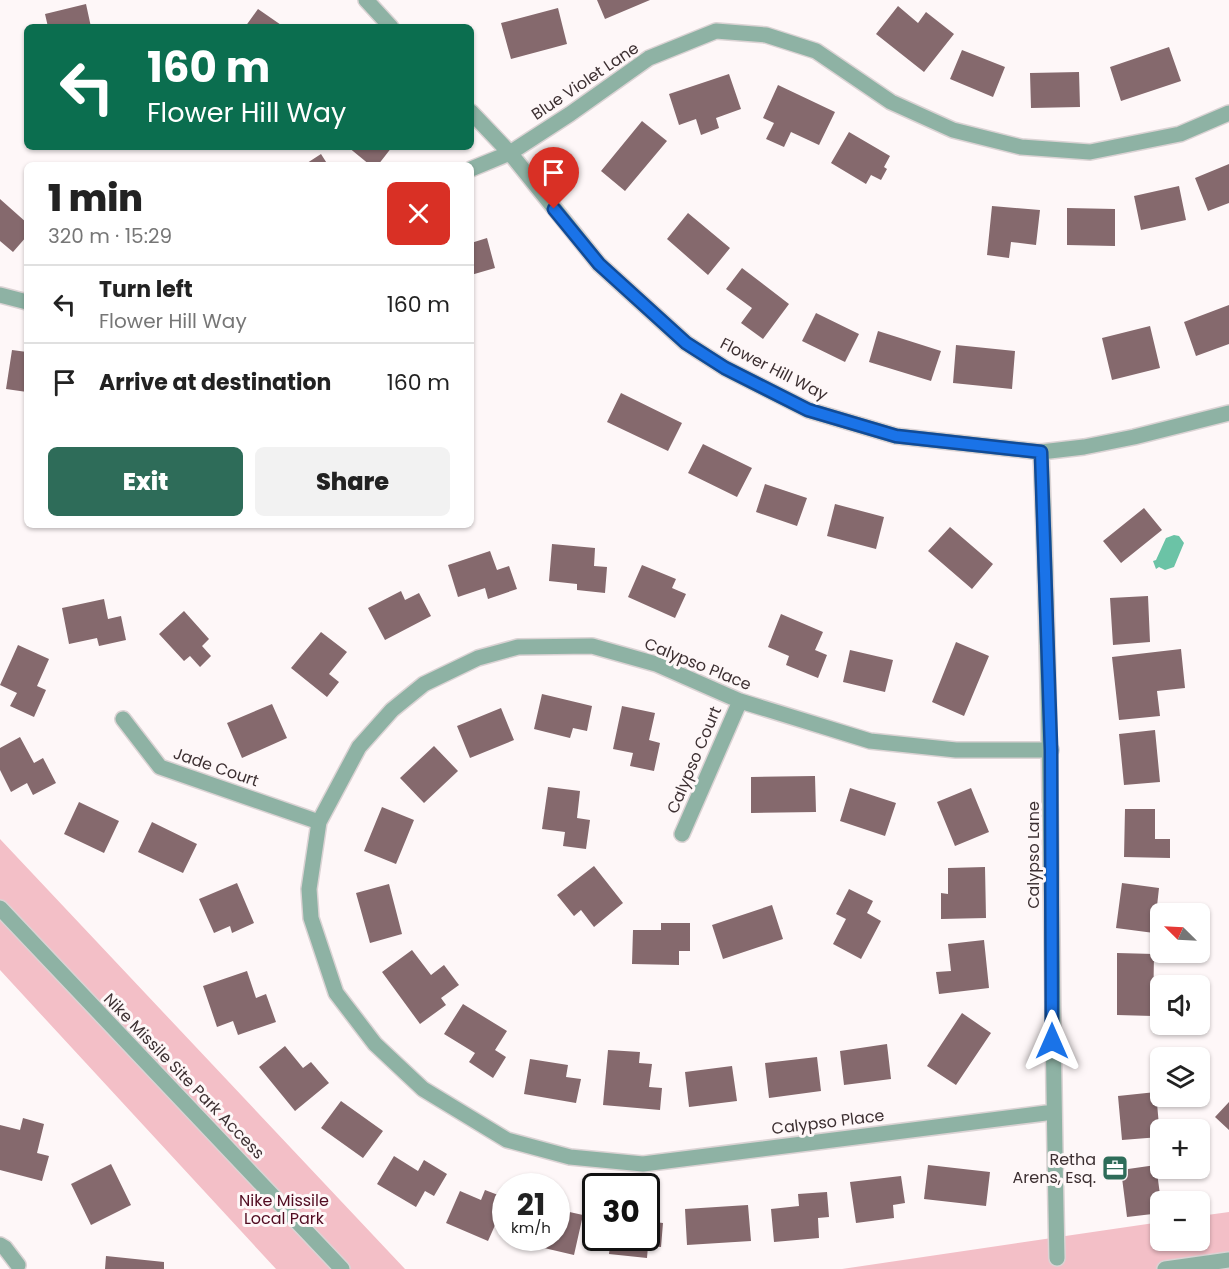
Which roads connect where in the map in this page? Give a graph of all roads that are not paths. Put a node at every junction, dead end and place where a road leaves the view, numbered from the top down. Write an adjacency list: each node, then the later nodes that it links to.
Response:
1 (366, 0): 2 (street)
2 (388, 24)
3 (1229, 113): 5 (street, Blue Violet Lane)
4 (474, 115): 5 (street, Flower Hill Way)
5 (510, 153): 6 (street, Blue Violet Lane); 10 (street, Flower Hill Way)
6 (474, 168)
7 (0, 294): 8 (street)
8 (24, 301)
9 (1229, 413): 10 (street, Flower Hill Way)
10 (1041, 452): 13 (street, Calypso Lane)
11 (740, 701): 13 (street, Calypso Place); 14 (street, Calypso Place); 15 (street, Calypso Court)
12 (123, 719): 14 (street, Jade Court)
13 (1051, 750): 17 (street, Calypso Lane)
14 (319, 822): 17 (street, Calypso Place)
15 (682, 834)
16 (0, 908): 22 (street, Nike Missile Site Park Access)
17 (1054, 1112): 19 (street, Calypso Lane)
18 (0, 1245): 21 (street)
19 (1058, 1258)
20 (1229, 1260): 23 (street)
21 (18, 1264)
22 (342, 1269)
23 (1165, 1269)

